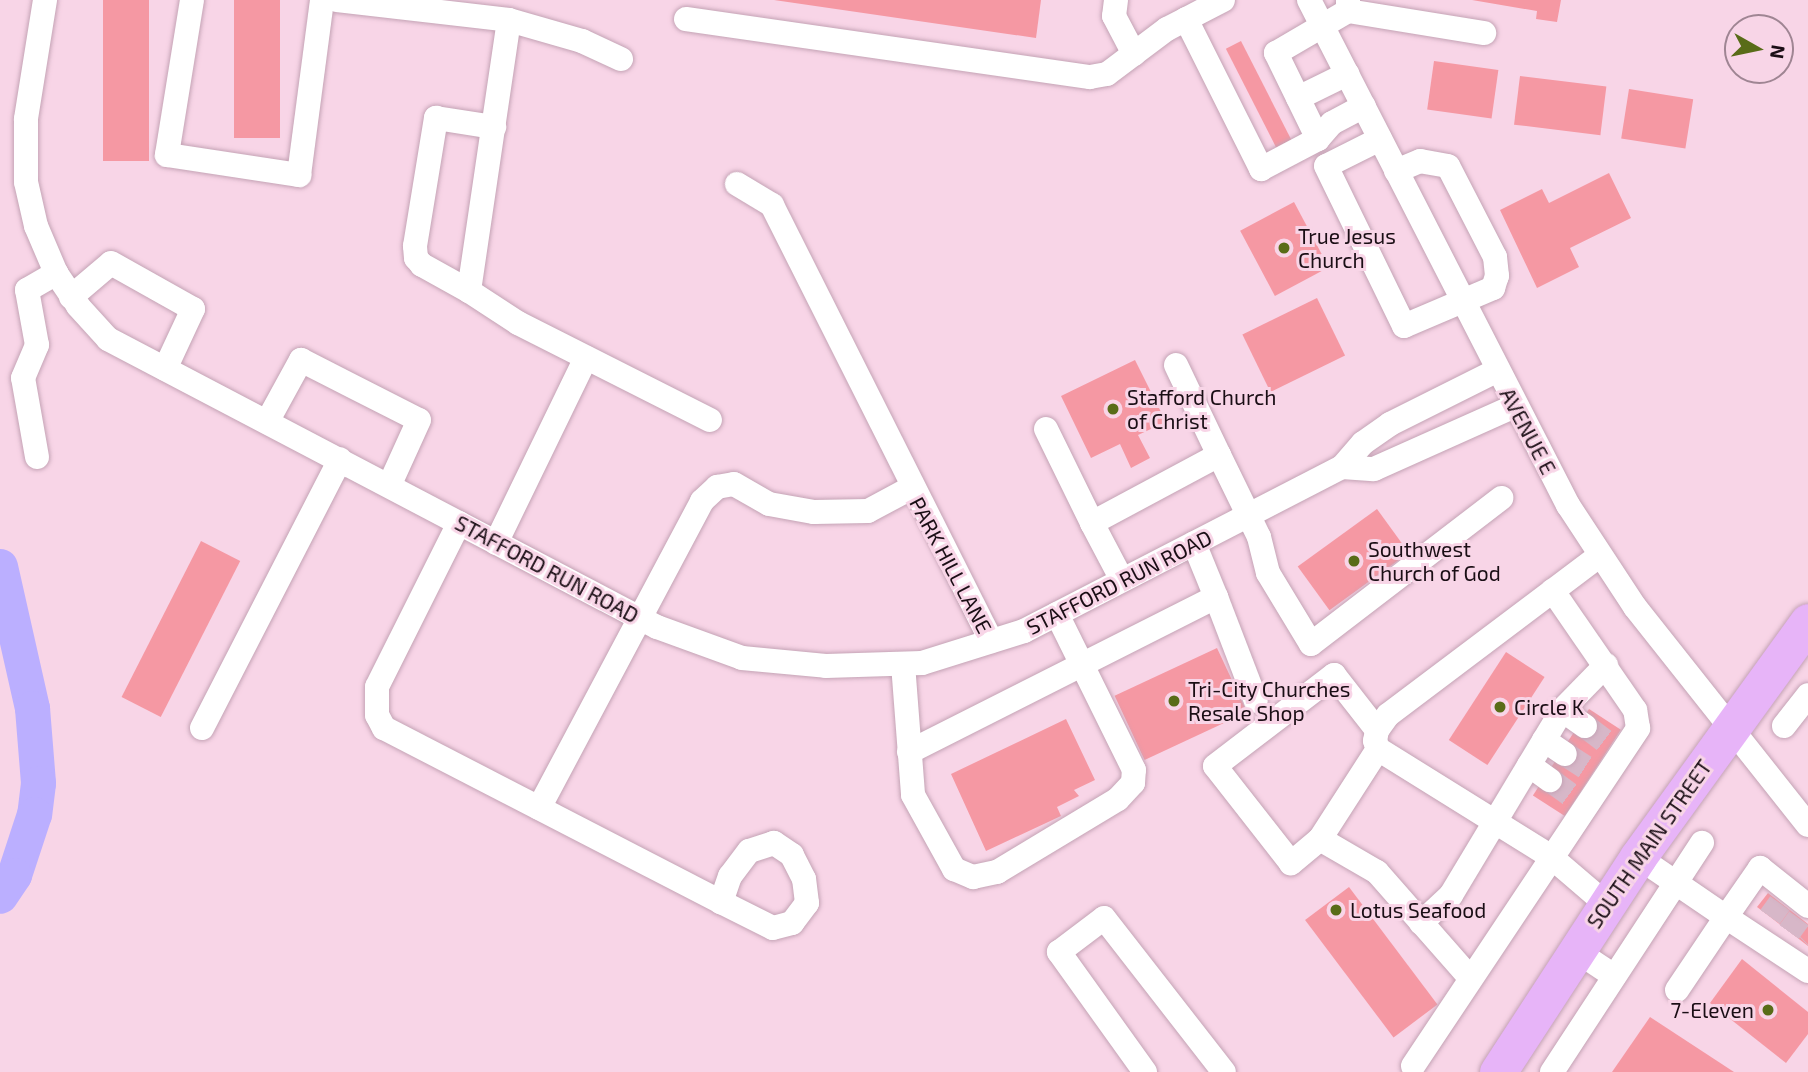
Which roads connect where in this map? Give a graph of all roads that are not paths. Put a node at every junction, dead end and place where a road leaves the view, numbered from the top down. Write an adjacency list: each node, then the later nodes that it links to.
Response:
1 (45, 0): 24 (street, STAFFORD RUN ROAD)
2 (192, 0): 3 (street)
3 (322, 0)
4 (337, 0): 11 (street)
5 (1116, 0): 14 (street)
6 (1223, 0): 10 (street)
7 (1309, 0): 12 (street, AVENUE E)
8 (1348, 6): 12 (street); 13 (street)
9 (686, 19): 14 (street)
10 (1186, 19): 14 (street); 20 (street)
11 (509, 20): 15 (street); 19 (street)
12 (1324, 28): 16 (street, AVENUE E); 17 (street)
13 (1484, 33)
14 (1134, 54)
15 (621, 59)
16 (1347, 74): 17 (street); 18 (street, AVENUE E)
17 (1298, 98): 20 (street)
18 (1364, 106): 20 (street); 21 (street, AVENUE E)
19 (494, 127): 25 (street); 25 (street)
20 (1318, 139)
21 (1380, 139): 22 (street, AVENUE E); 27 (street)
22 (1396, 171): 27 (street, AVENUE E); 27 (street)
23 (737, 184): 41 (street, PARK HILL LANE)
24 (56, 273): 26 (street, STAFFORD RUN ROAD); 37 (street)
25 (469, 291): 28 (street)
26 (71, 297): 30 (street, STAFFORD RUN ROAD); 30 (street)
27 (1461, 301): 31 (street, AVENUE E)
28 (586, 358): 33 (street); 46 (street)
29 (1176, 365): 36 (street)
30 (165, 369): 34 (street, STAFFORD RUN ROAD)
31 (1496, 371): 32 (street, AVENUE E); 39 (street, STAFFORD RUN ROAD)
32 (1515, 406): 39 (street, STAFFORD RUN ROAD); 48 (street, AVENUE E)
33 (710, 420)
34 (267, 422): 38 (street, STAFFORD RUN ROAD); 40 (street)
35 (1046, 429): 45 (street)
36 (1219, 455): 43 (street); 45 (street)
37 (37, 457)
38 (340, 459): 40 (street, STAFFORD RUN ROAD); 65 (street)
39 (1342, 467): 43 (street, STAFFORD RUN ROAD)
40 (389, 485): 44 (street, STAFFORD RUN ROAD)
41 (911, 488): 53 (street); 55 (street, PARK HILL LANE)
42 (1501, 498): 43 (street)
43 (1248, 515): 47 (street, STAFFORD RUN ROAD)
44 (459, 523): 46 (street, STAFFORD RUN ROAD); 72 (street)
45 (1092, 523): 49 (street)
46 (496, 543): 53 (street, STAFFORD RUN ROAD)
47 (1194, 543): 49 (street, STAFFORD RUN ROAD); 51 (street)
48 (1599, 556): 50 (street); 64 (street, AVENUE E)
49 (1122, 580): 52 (street, STAFFORD RUN ROAD)
50 (1553, 592): 57 (street); 66 (street)
51 (1216, 597): 58 (street); 60 (street)
52 (1057, 614): 55 (street, STAFFORD RUN ROAD); 58 (street)
53 (642, 619): 56 (street, STAFFORD RUN ROAD); 72 (street)
54 (1807, 625): 64 (highway, SOUTH MAIN STREET)
55 (991, 641): 56 (street, STAFFORD RUN ROAD)
56 (903, 664): 68 (street)
57 (1606, 665): 61 (street); 77 (street)
58 (1083, 666): 68 (street); 68 (street)
59 (1808, 695): 63 (street)
60 (1256, 701)
61 (1562, 710): 62 (street); 67 (street)
62 (1585, 726)
63 (1784, 726)
64 (1731, 727): 74 (street, AVENUE E); 78 (highway, SOUTH MAIN STREET)
65 (202, 729)
66 (1378, 739): 73 (street); 75 (street); 75 (street)
67 (1544, 740): 69 (street); 70 (street)
68 (909, 752)
69 (1565, 754)
70 (1529, 765): 71 (street); 73 (street)
71 (1550, 780)
72 (539, 808): 80 (street)
73 (1495, 820): 77 (street); 83 (street)
74 (1808, 825)
75 (1320, 839): 83 (street)
76 (1702, 843): 79 (street)
77 (1550, 856): 81 (street); 87 (street)
78 (1639, 857): 79 (street); 81 (highway, SOUTH MAIN STREET)
79 (1676, 883): 82 (street); 86 (street)
80 (721, 902)
81 (1606, 904): 85 (highway, SOUTH MAIN STREET)
82 (1726, 917): 84 (street); 84 (street); 88 (street)
83 (1421, 923): 87 (street)
84 (1791, 928)
85 (1575, 950): 86 (street); 92 (highway, SOUTH MAIN STREET)
86 (1615, 976): 93 (street)
87 (1470, 978): 89 (street)
88 (1677, 990)
89 (1413, 1066)
90 (1145, 1072): 91 (street)
91 (1224, 1072)
92 (1498, 1072)
93 (1552, 1072)

